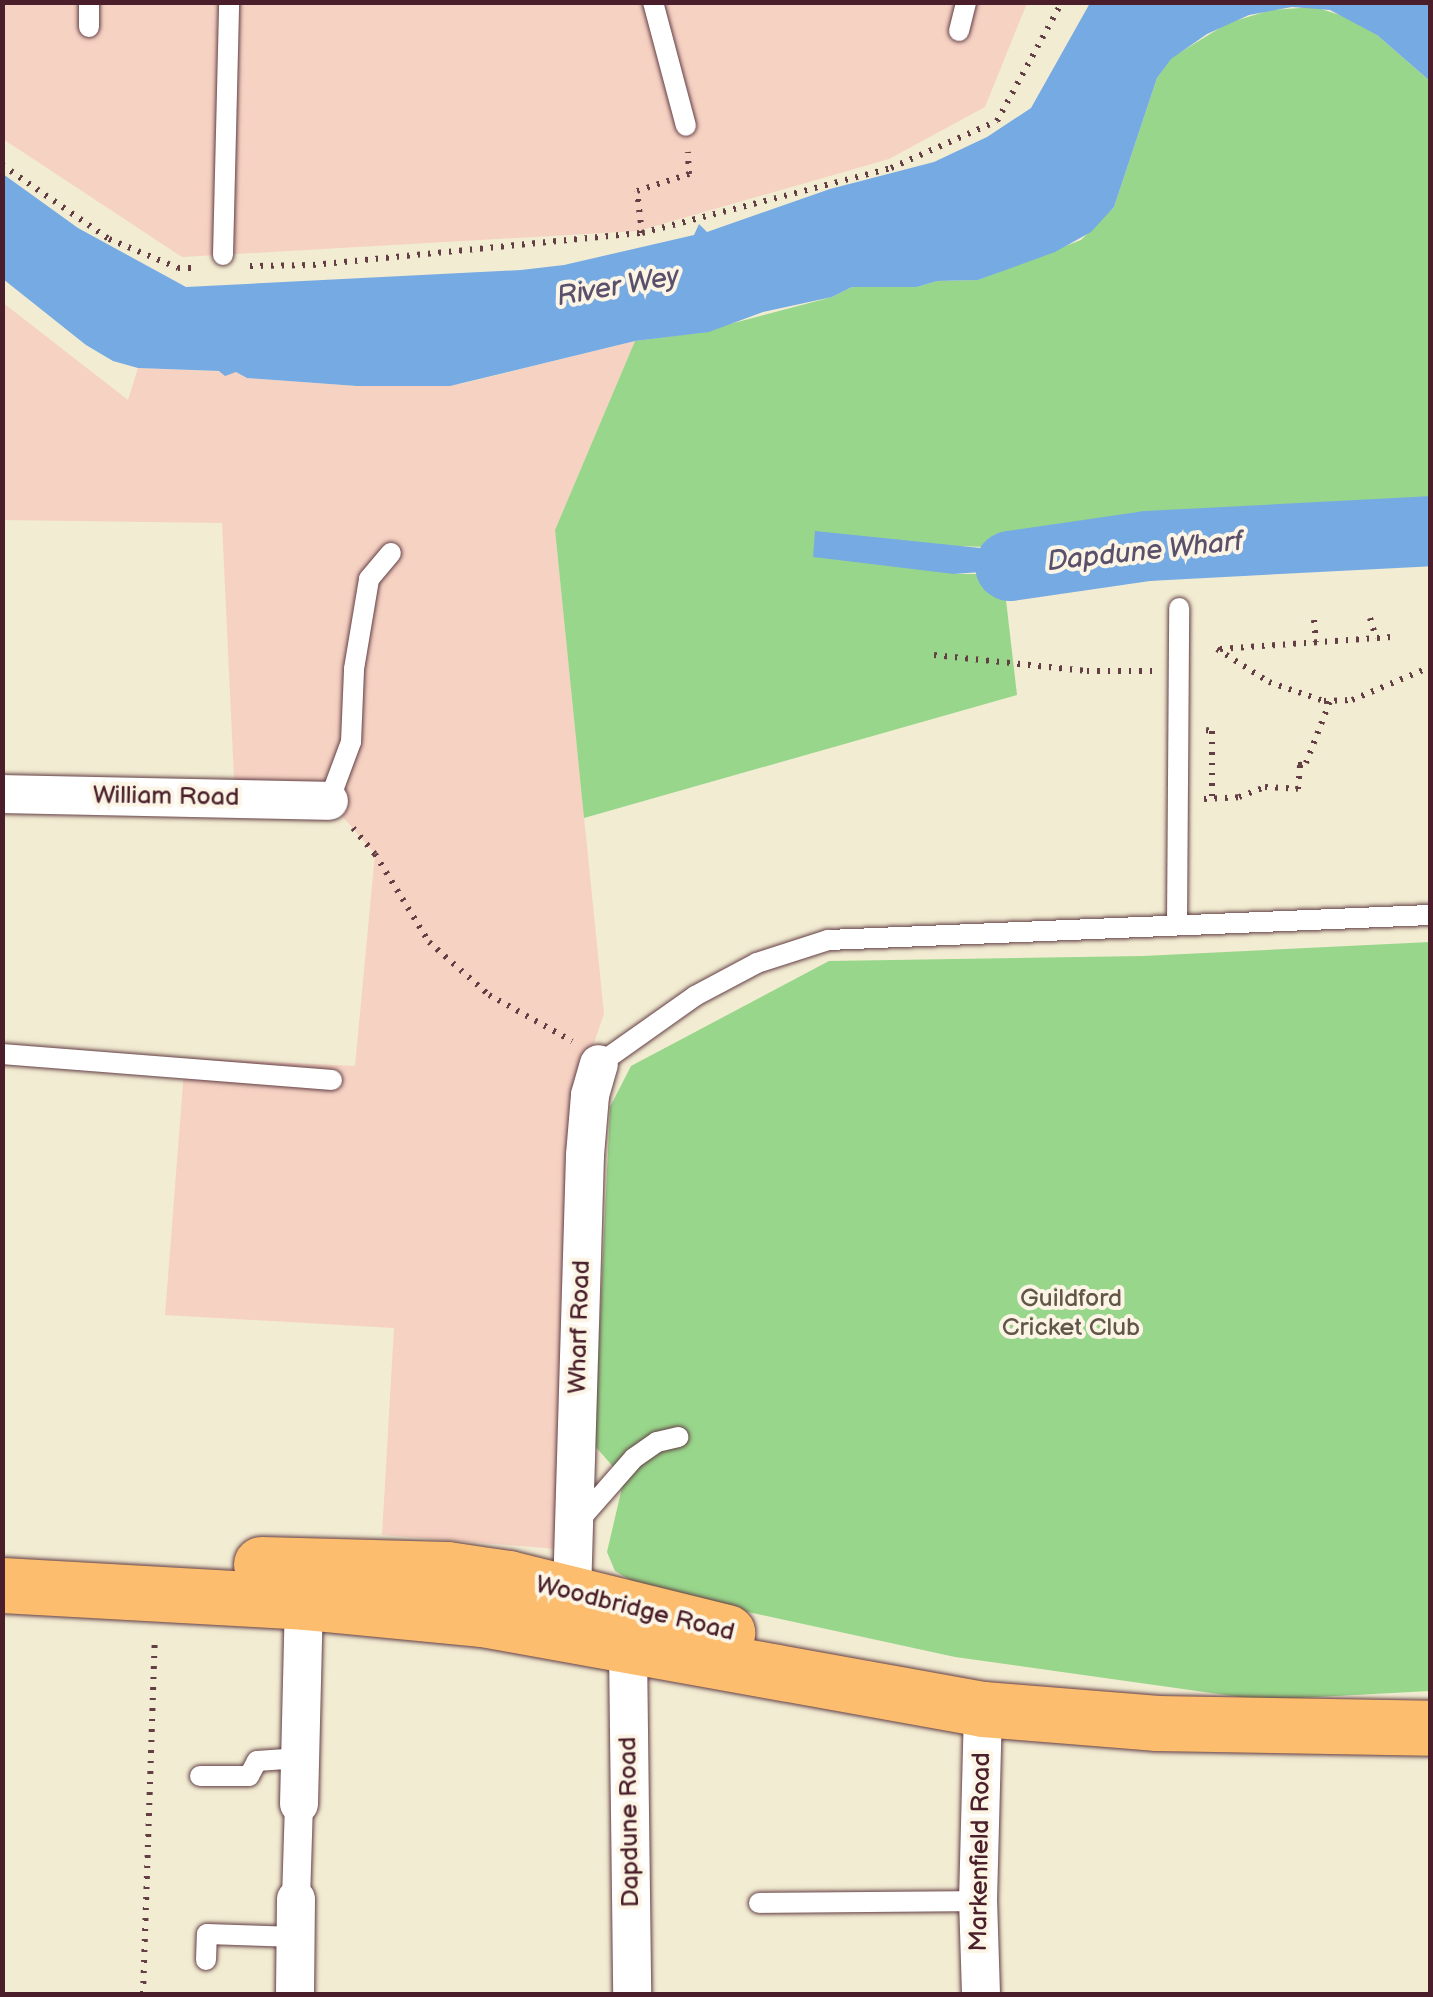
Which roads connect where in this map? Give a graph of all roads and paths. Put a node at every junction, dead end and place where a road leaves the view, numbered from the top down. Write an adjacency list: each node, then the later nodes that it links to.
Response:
1 (89, 2): 6 (lane)
2 (229, 2): 11 (lane)
3 (653, 2): 8 (lane)
4 (966, 2): 7 (lane)
5 (1062, 2): 10 (path)
6 (89, 27)
7 (959, 31)
8 (686, 126): 10 (path)
9 (2, 165): 11 (path)
10 (642, 233): 11 (path)
11 (225, 263)
12 (391, 553): 29 (lane)
13 (1179, 608): 19 (lane)
14 (1370, 618): 17 (path)
15 (1314, 620): 18 (path)
16 (1392, 637): 17 (path)
17 (1376, 638): 18 (path)
18 (1316, 642): 20 (path)
19 (1179, 645): 20 (path); 23 (lane)
20 (1217, 649): 24 (path)
21 (934, 654): 23 (path)
22 (1430, 666): 24 (path)
23 (1179, 670): 27 (lane)
24 (1330, 701): 28 (path)
25 (1212, 754): 28 (path)
26 (2, 794): 29 (street, William Road)
27 (1178, 798): 28 (path); 31 (lane)
28 (1212, 798)
29 (329, 801): 33 (path)
30 (1430, 915): 31 (lane)
31 (1176, 926): 33 (lane)
32 (2, 1054): 34 (lane)
33 (599, 1064): 36 (street, Wharf Road)
34 (332, 1080)
35 (678, 1437): 36 (lane)
36 (574, 1526): 40 (street, Wharf Road)
37 (2, 1549): 40 (main road, Woodbridge Road)
38 (2, 1585): 39 (main road, Woodbridge Road)
39 (156, 1593): 41 (main road, Woodbridge Road); 54 (path)
40 (572, 1593): 44 (main road, Woodbridge Road)
41 (304, 1602): 42 (main road, Woodbridge Road); 46 (street)
42 (628, 1649): 43 (main road, Woodbridge Road); 56 (street, Dapdune Road)
43 (983, 1709): 44 (main road, Woodbridge Road); 50 (street, Markenfield Road)
44 (1262, 1726): 45 (main road, Woodbridge Road)
45 (1430, 1728)
46 (300, 1758): 47 (lane); 48 (street)
47 (200, 1776)
48 (300, 1804): 49 (street)
49 (296, 1899): 52 (street)
50 (978, 1901): 51 (lane); 57 (street, Markenfield Road)
51 (758, 1903)
52 (296, 1937): 53 (lane); 55 (street)
53 (206, 1960)
54 (143, 1994)
55 (294, 1994)
56 (632, 1994)
57 (981, 1994)

